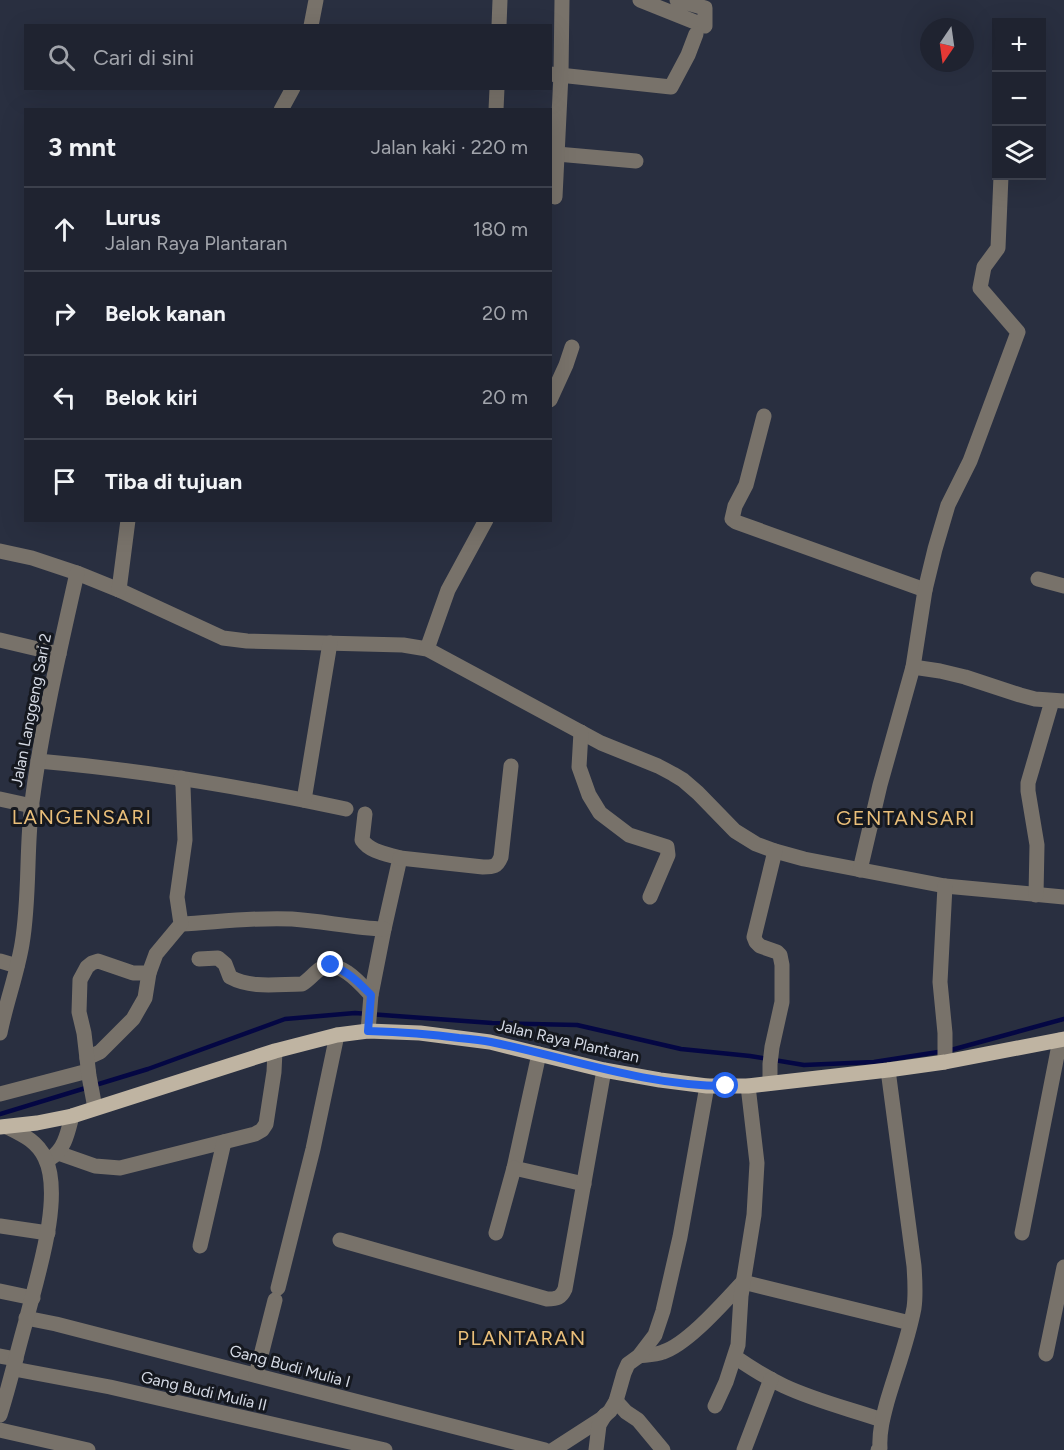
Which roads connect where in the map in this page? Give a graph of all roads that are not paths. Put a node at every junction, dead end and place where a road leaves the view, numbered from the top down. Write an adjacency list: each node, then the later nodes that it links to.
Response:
1 (316, 0): 6 (street)
2 (500, 0): 7 (street)
3 (562, 0): 9 (street)
4 (640, 0): 5 (street)
5 (677, 0)
6 (311, 24)
7 (499, 24)
8 (696, 34): 9 (street)
9 (556, 74): 14 (street)
10 (292, 90): 12 (street)
11 (497, 90): 13 (street)
12 (282, 108)
13 (496, 108)
14 (557, 153): 15 (street); 17 (street)
15 (636, 161)
16 (1001, 180): 28 (street)
17 (555, 197)
18 (572, 346): 19 (street)
19 (552, 396)
20 (764, 416): 28 (street)
21 (128, 522): 27 (street)
22 (485, 522): 31 (street)
23 (0, 551): 24 (street)
24 (77, 573): 27 (street); 32 (street, Jalan Langgeng Sari 2)
25 (1038, 579): 26 (street)
26 (1064, 586)
27 (118, 590): 30 (street)
28 (925, 590): 33 (street)
29 (0, 640): 32 (street)
30 (330, 643): 31 (street); 40 (street)
31 (427, 649): 35 (street)
32 (59, 654): 36 (street, Jalan Langgeng Sari 2)
33 (913, 668): 34 (street); 46 (street)
34 (1058, 701): 48 (street)
35 (581, 732): 44 (street); 49 (street)
36 (38, 761): 38 (street); 41 (street, Jalan Langgeng Sari 2)
37 (511, 766): 45 (street)
38 (181, 778): 40 (street); 51 (street)
39 (0, 799): 41 (street)
40 (304, 800): 42 (street)
41 (32, 806): 55 (street, Jalan Langgeng Sari 2)
42 (346, 809)
43 (365, 814): 45 (street)
44 (775, 851): 46 (street); 67 (street)
45 (400, 858): 52 (street)
46 (860, 870): 47 (street)
47 (945, 886): 48 (street); 63 (street)
48 (1036, 895): 50 (street)
49 (650, 897)
50 (1064, 897)
51 (181, 924): 52 (street); 56 (street)
52 (384, 929): 57 (street)
53 (199, 958): 57 (street)
54 (0, 961): 55 (street)
55 (17, 966): 58 (street, Jalan Langgeng Sari 2)
56 (149, 973): 66 (street); 66 (street)
57 (369, 1012): 59 (main road, Jalan Raya Plantaran); 62 (main road, Jalan Raya Plantaran)
58 (0, 1033)
59 (337, 1035): 61 (main road, Jalan Raya Plantaran); 95 (street)
60 (1062, 1040): 63 (main road, Jalan Raya Plantaran); 81 (street)
61 (275, 1051): 71 (main road, Jalan Raya Plantaran); 74 (street)
62 (539, 1054): 64 (main road, Jalan Raya Plantaran); 76 (street)
63 (945, 1059): 65 (main road, Jalan Raya Plantaran)
64 (604, 1070): 68 (main road, Jalan Raya Plantaran); 77 (street)
65 (888, 1070): 67 (main road, Jalan Raya Plantaran); 89 (street)
66 (89, 1073): 70 (street); 71 (street)
67 (770, 1083): 69 (main road, Jalan Raya Plantaran)
68 (707, 1086): 69 (main road, Jalan Raya Plantaran); 92 (street)
69 (748, 1086): 85 (street)
70 (0, 1094)
71 (95, 1108): 72 (main road, Jalan Raya Plantaran)
72 (72, 1116): 73 (main road, Jalan Raya Plantaran); 75 (street)
73 (4, 1127): 75 (street)
74 (224, 1142): 75 (street); 83 (street)
75 (53, 1157): 79 (street)
76 (514, 1168): 77 (street); 80 (street)
77 (584, 1184): 82 (street)
78 (0, 1226): 79 (street)
79 (48, 1233): 87 (street)
80 (496, 1233)
81 (1022, 1233)
82 (340, 1239)
83 (200, 1245)
84 (1064, 1267): 90 (street)
85 (743, 1282): 89 (street); 92 (street); 93 (street)
86 (0, 1292): 87 (street)
87 (33, 1298): 88 (street)
88 (26, 1318): 94 (street); 95 (street, Gang Budi Mulia I)
89 (910, 1323): 101 (street)
90 (1046, 1354)
91 (0, 1356): 94 (street, Gang Budi Mulia II)
92 (639, 1356): 97 (street)
93 (735, 1357): 96 (street); 98 (street)
94 (15, 1364): 99 (street); 105 (street, Gang Budi Mulia II)
95 (256, 1375): 106 (street, Gang Budi Mulia I)
96 (771, 1379): 101 (street); 110 (street)
97 (616, 1401): 100 (street); 109 (street)
98 (715, 1406)
99 (0, 1411)
100 (605, 1415): 107 (street); 108 (street)
101 (882, 1420): 103 (street)
102 (0, 1430): 104 (street)
103 (880, 1449)
104 (88, 1450)
105 (385, 1450)
106 (545, 1450)
107 (553, 1450)
108 (596, 1450)
109 (663, 1450)
110 (744, 1450)

